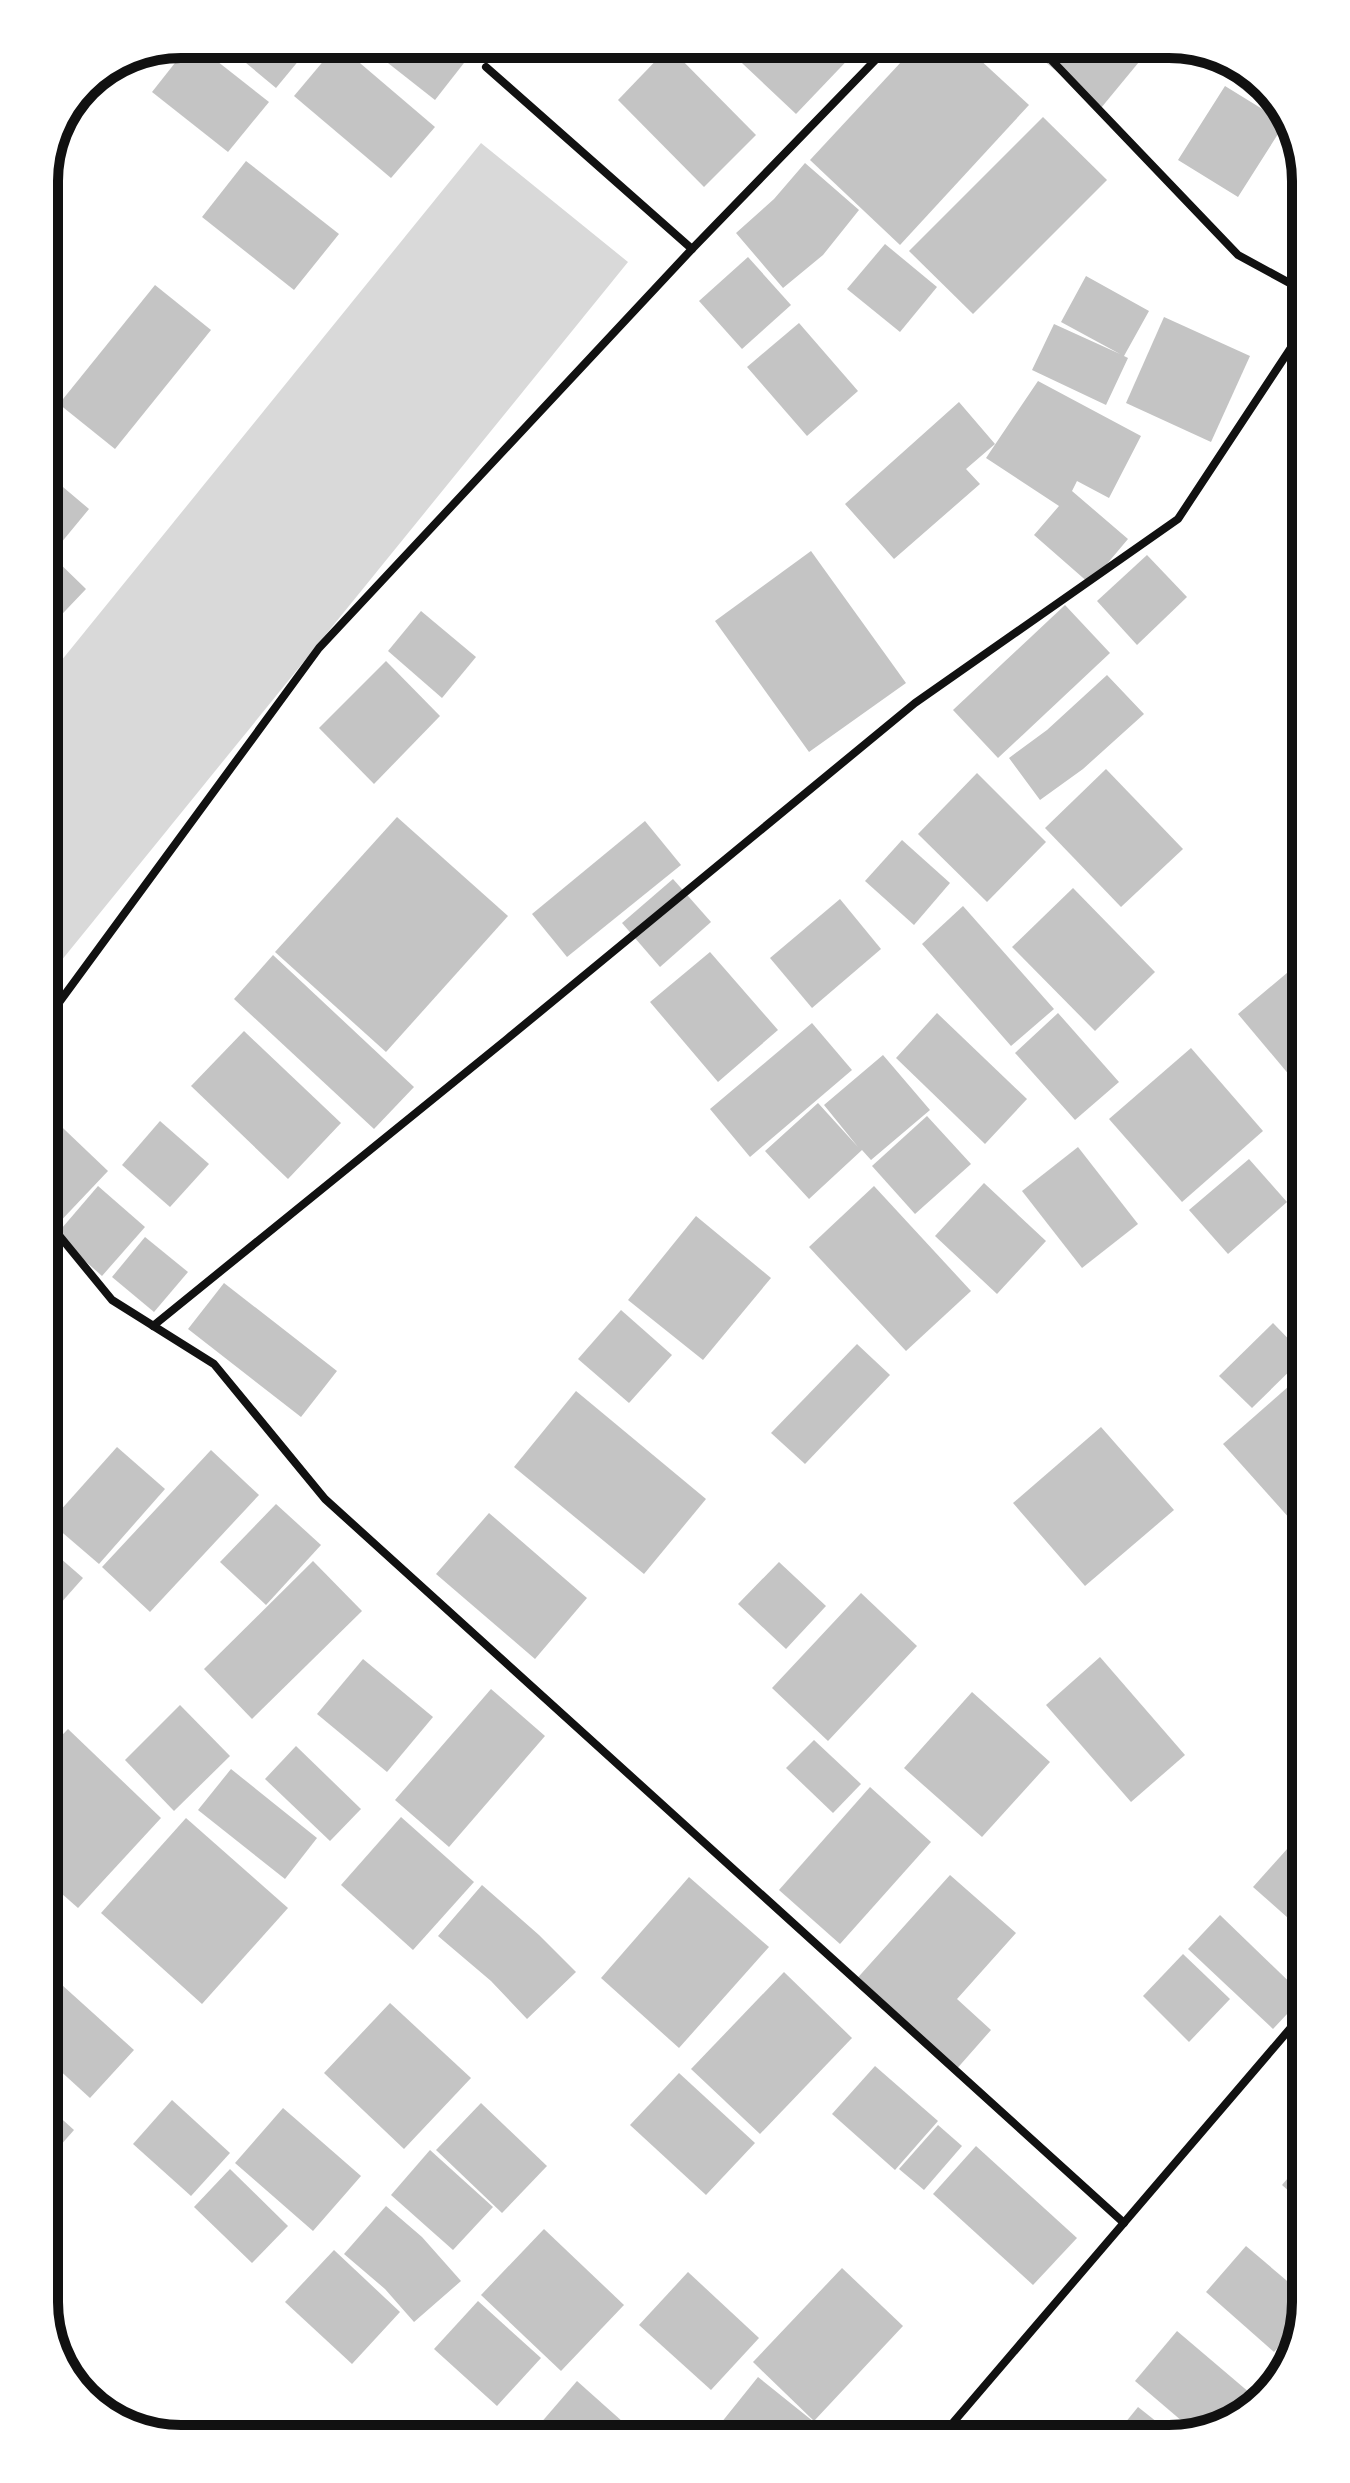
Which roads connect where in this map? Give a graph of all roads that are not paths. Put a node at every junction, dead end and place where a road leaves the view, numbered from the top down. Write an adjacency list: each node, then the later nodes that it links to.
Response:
1 (877, 58): 4 (street)
2 (1049, 58): 5 (street)
3 (486, 67): 4 (street)
4 (692, 249): 7 (street)
5 (1292, 284)
6 (1292, 346): 9 (street)
7 (58, 1004)
8 (58, 1234): 9 (street)
9 (153, 1326): 11 (street)
10 (1292, 2026): 11 (street)
11 (1124, 2223): 12 (street)
12 (951, 2425)

